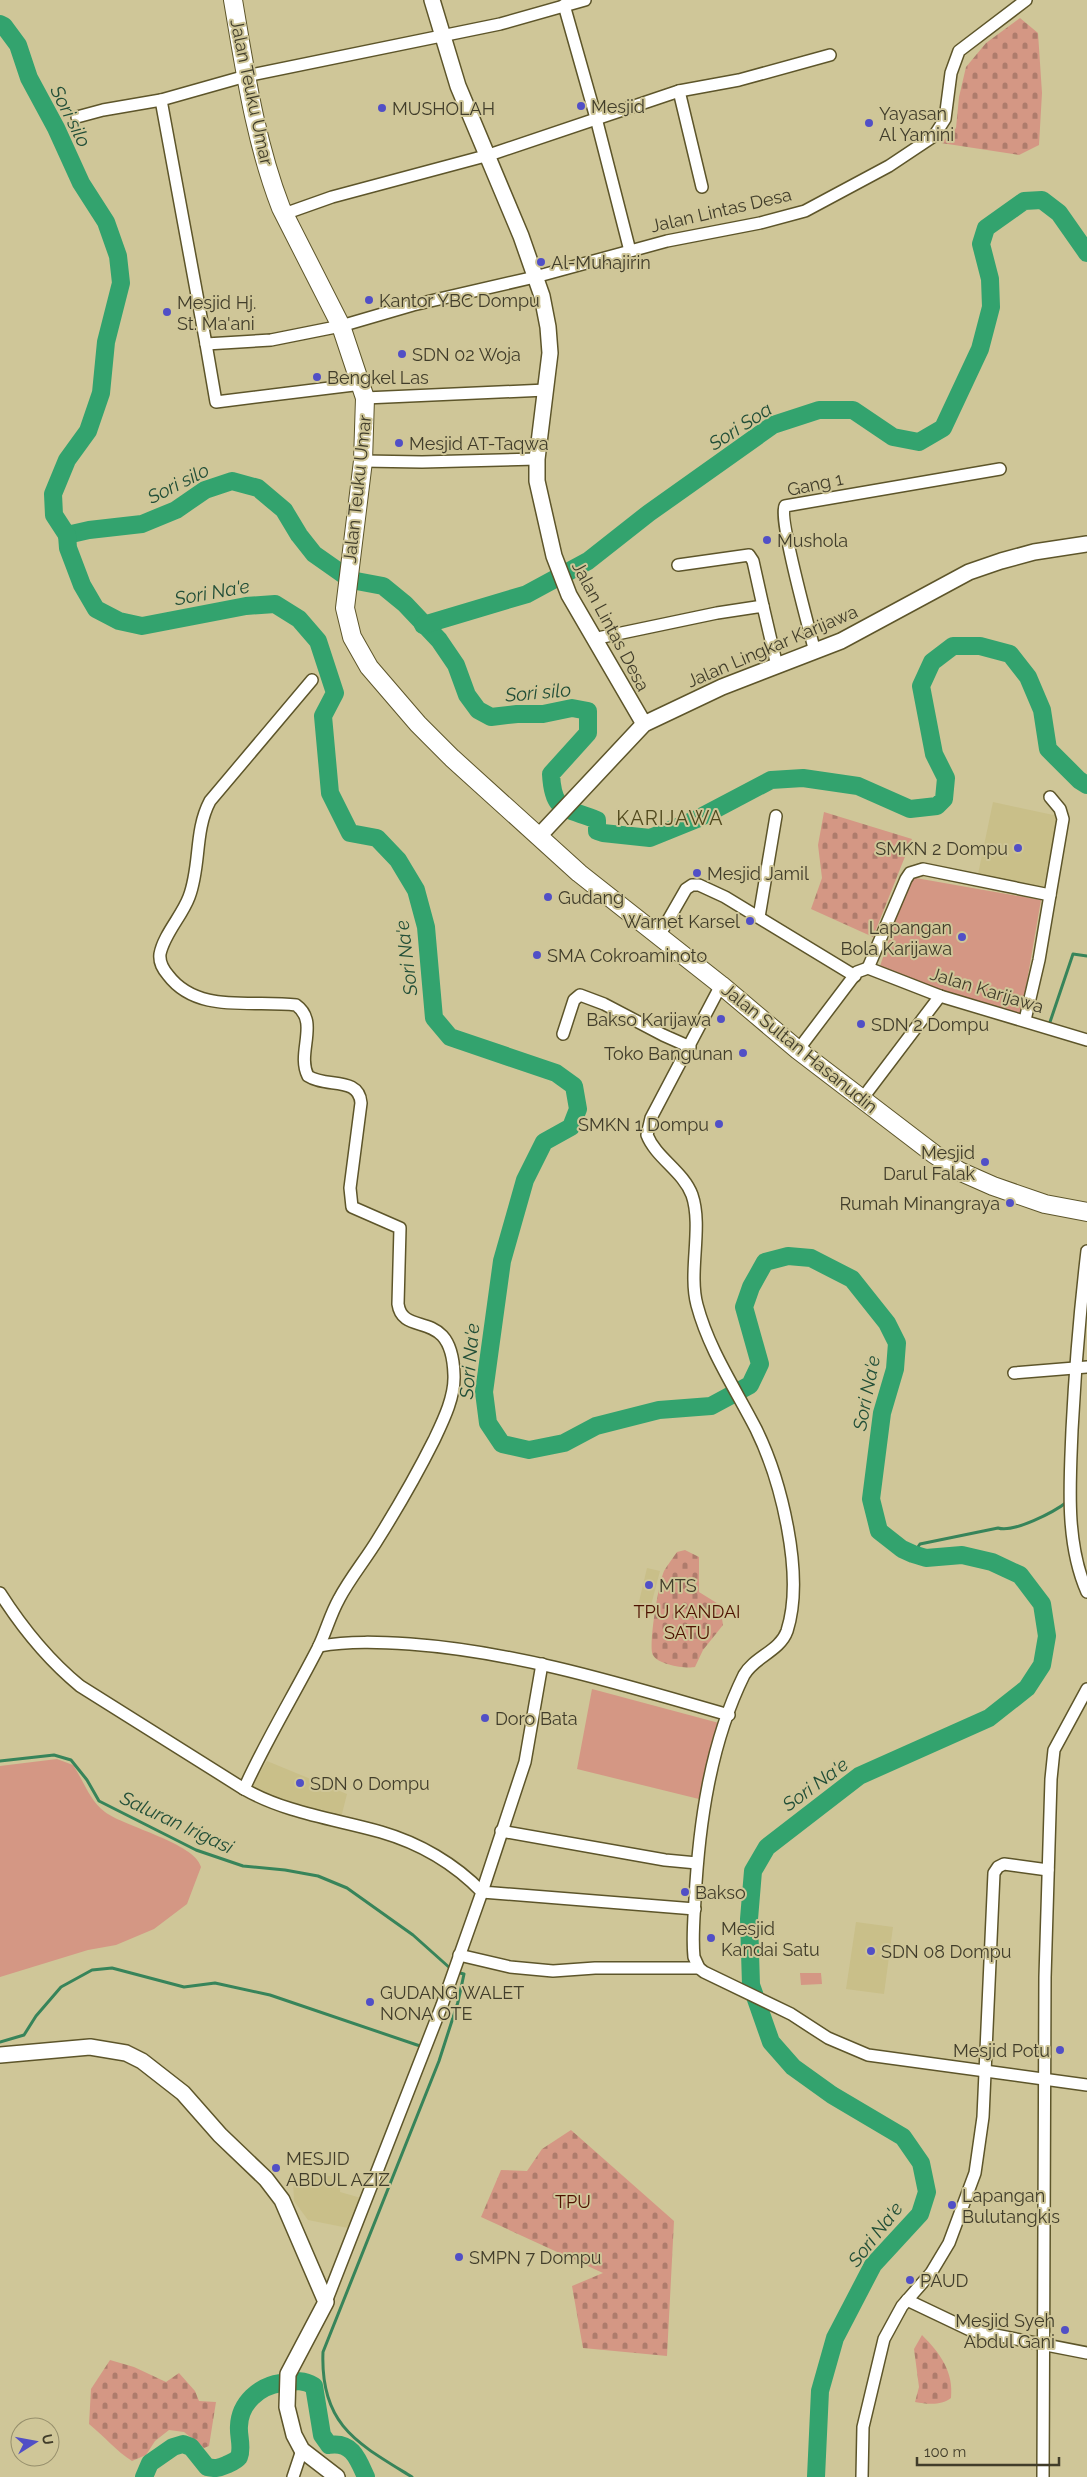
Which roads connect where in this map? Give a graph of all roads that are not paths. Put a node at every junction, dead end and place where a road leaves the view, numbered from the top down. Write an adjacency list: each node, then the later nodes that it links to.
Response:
1 (233, 0): 8 (highway, Jalan Teuku Umar)
2 (432, 0): 6 (main road, Jalan Lintas Desa)
3 (585, 0): 5 (street)
4 (1022, 1): 16 (street, Jalan Lintas Desa)
5 (564, 5): 6 (street); 12 (street)
6 (442, 36): 8 (street); 13 (main road, Jalan Lintas Desa)
7 (830, 55): 9 (street)
8 (246, 76): 10 (street); 15 (highway, Jalan Teuku Umar)
9 (679, 91): 12 (street); 14 (street)
10 (160, 100): 11 (street); 19 (street)
11 (77, 117)
12 (596, 118): 13 (street); 16 (street)
13 (489, 155): 15 (street); 17 (main road, Jalan Lintas Desa)
14 (702, 187)
15 (284, 214): 18 (highway, Jalan Teuku Umar)
16 (630, 250): 17 (street, Jalan Lintas Desa)
17 (535, 277): 18 (street); 20 (main road, Jalan Lintas Desa)
18 (341, 326): 19 (street); 21 (highway, Jalan Teuku Umar)
19 (206, 344): 21 (street)
20 (546, 390): 21 (street); 22 (main road, Jalan Lintas Desa)
21 (364, 391): 23 (highway, Jalan Teuku Umar)
22 (537, 459): 23 (street); 28 (main road, Jalan Lintas Desa)
23 (364, 461): 35 (highway, Jalan Teuku Umar)
24 (1000, 469): 29 (street, Gang 1)
25 (1087, 544): 29 (main road, Jalan Lingkar Karijawa)
26 (678, 565): 27 (street)
27 (763, 606): 28 (street); 30 (street)
28 (593, 639): 32 (main road, Jalan Lintas Desa)
29 (815, 652): 30 (main road, Jalan Lingkar Karijawa)
30 (778, 666): 32 (main road, Jalan Lingkar Karijawa)
31 (312, 680): 56 (street)
32 (644, 724): 35 (main road, Jalan Lingkar Karijawa)
33 (1050, 797): 36 (street)
34 (776, 816): 37 (street)
35 (538, 836): 38 (highway, Jalan Sultan Hasanudin)
36 (1050, 895): 39 (street); 43 (street)
37 (759, 917): 38 (street); 40 (street)
38 (659, 936): 41 (highway, Jalan Sultan Hasanudin)
39 (868, 968): 40 (street); 42 (street, Jalan Karijawa)
40 (855, 976): 47 (street)
41 (722, 985): 46 (street); 47 (highway, Jalan Sultan Hasanudin)
42 (940, 996): 43 (street, Jalan Karijawa); 48 (street)
43 (1025, 1020): 45 (street, Jalan Karijawa)
44 (563, 1034): 46 (street)
45 (1087, 1040)
46 (690, 1047): 59 (street)
47 (798, 1050): 48 (highway, Jalan Sultan Hasanudin)
48 (862, 1099): 49 (highway, Jalan Sultan Hasanudin)
49 (1087, 1212)
50 (1087, 1250): 51 (street)
51 (1075, 1367): 52 (street); 53 (street); 54 (street)
52 (1087, 1367)
53 (1014, 1373)
54 (1087, 1592)
55 (0, 1593): 60 (street)
56 (319, 1646): 57 (street); 60 (street)
57 (542, 1664): 59 (street); 61 (street)
58 (1087, 1689): 63 (street)
59 (729, 1715): 62 (street)
60 (244, 1789): 64 (street)
61 (502, 1831): 62 (street); 64 (street)
62 (697, 1863): 65 (street)
63 (1048, 1870): 69 (street); 70 (street)
64 (482, 1892): 65 (street); 66 (street)
65 (695, 1909): 67 (street)
66 (459, 1955): 67 (street); 73 (street)
67 (699, 1968): 69 (street)
68 (0, 2055): 73 (main road)
69 (984, 2071): 70 (street); 72 (street)
70 (1044, 2080): 71 (street); 74 (street)
71 (1087, 2085)
72 (907, 2300): 74 (street); 79 (street)
73 (326, 2302): 76 (main road)
74 (1044, 2344): 75 (street); 80 (street)
75 (1087, 2353)
76 (302, 2450): 77 (street); 78 (main road)
77 (294, 2477)
78 (337, 2477)
79 (862, 2477)
80 (1043, 2477)

